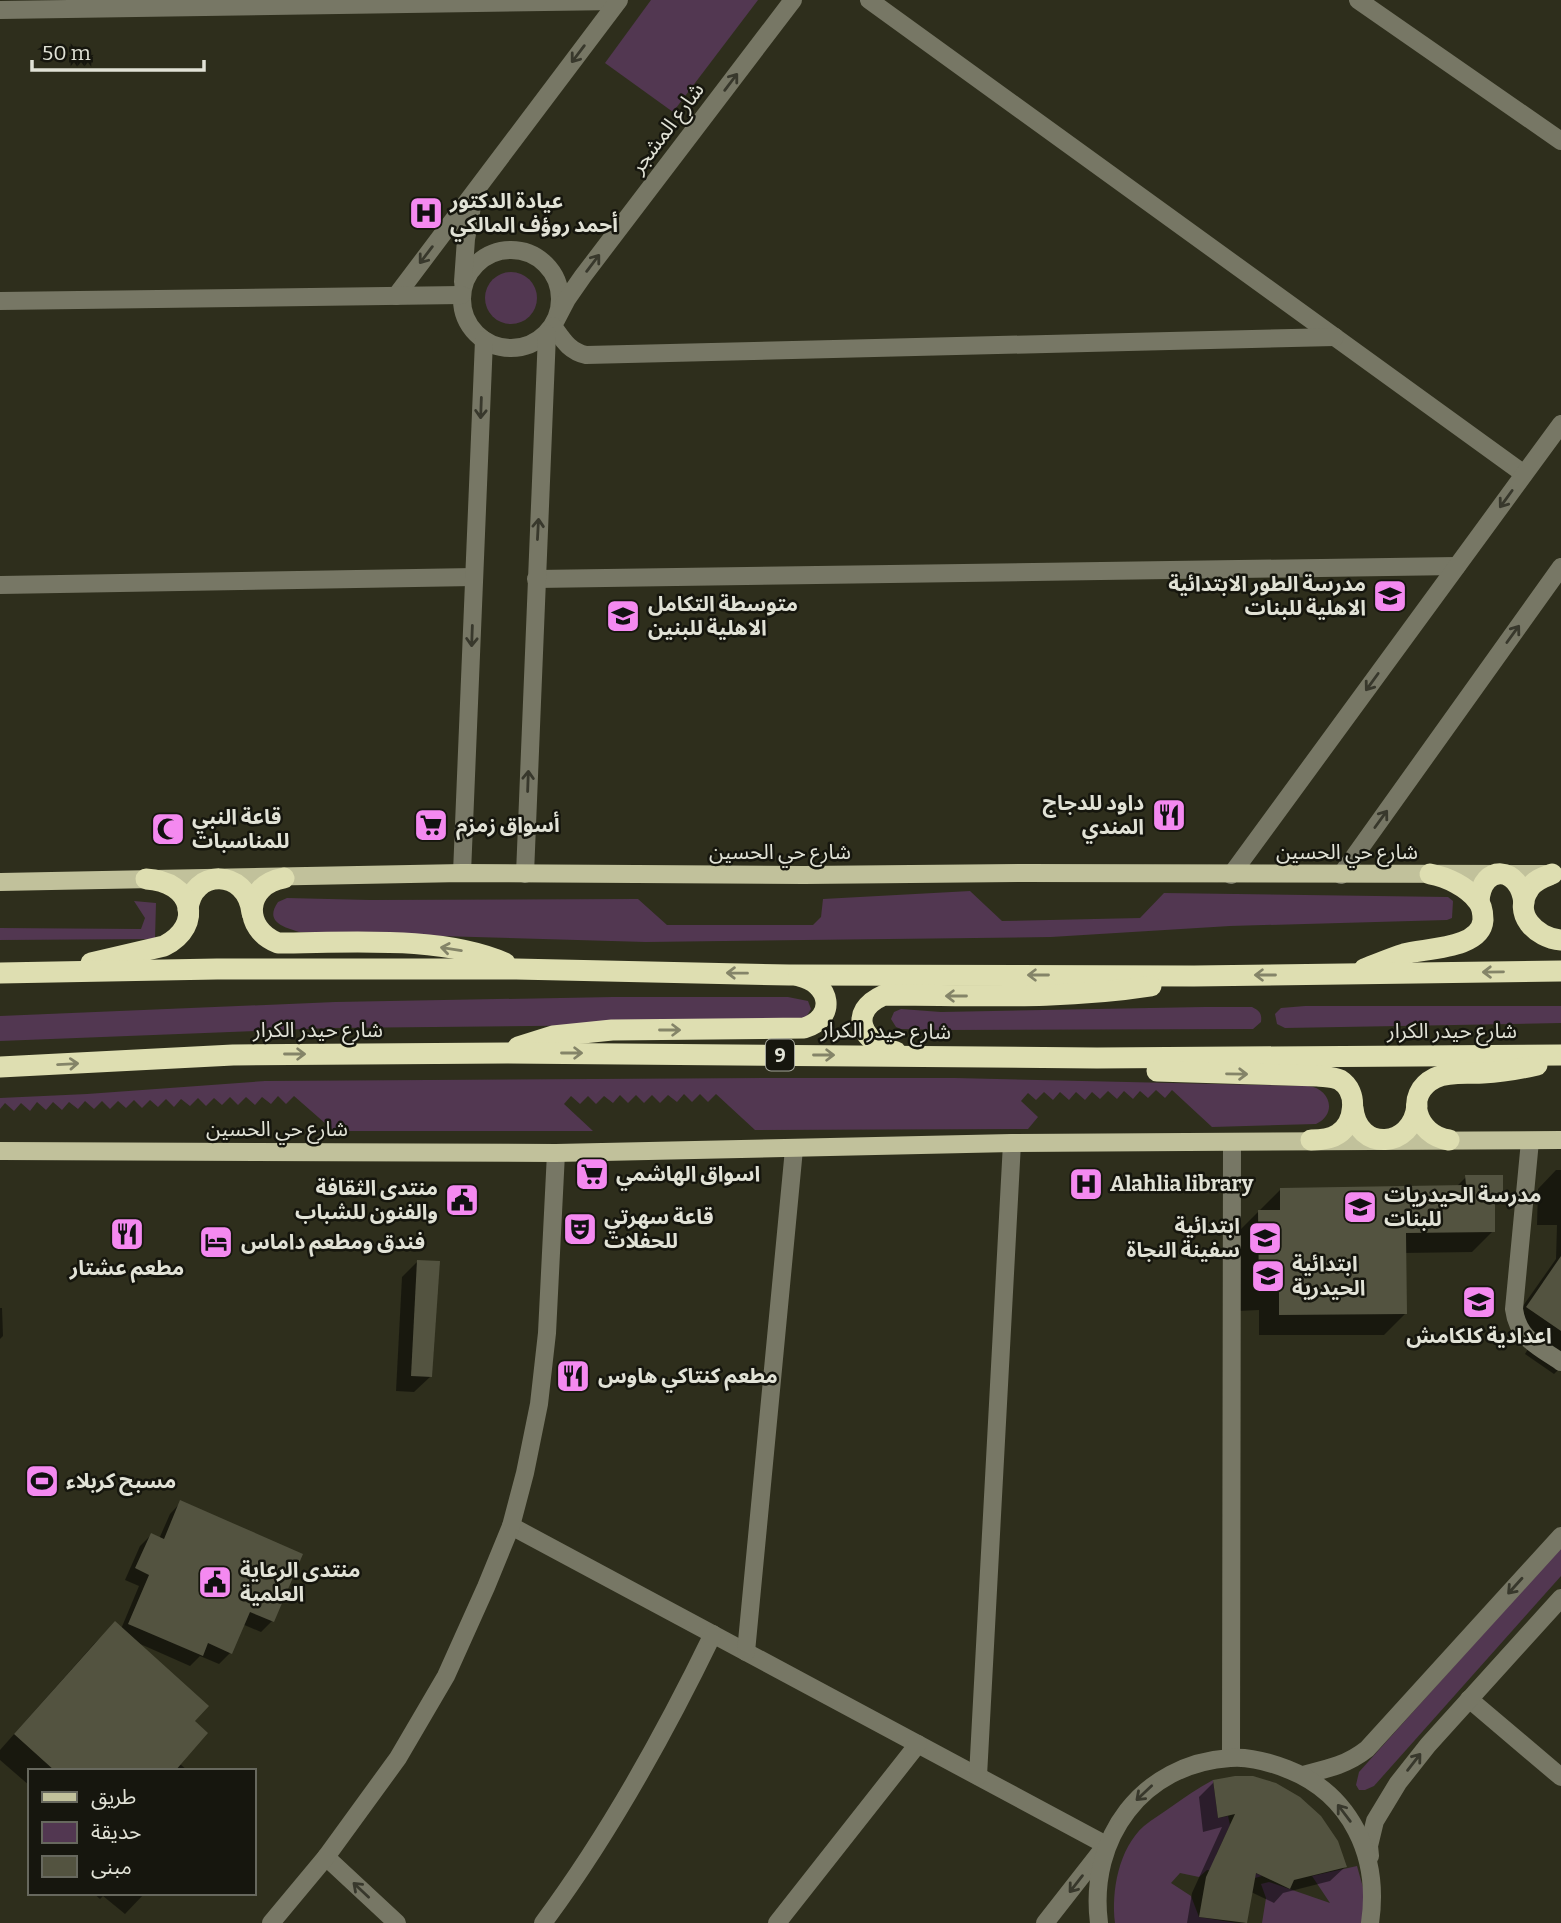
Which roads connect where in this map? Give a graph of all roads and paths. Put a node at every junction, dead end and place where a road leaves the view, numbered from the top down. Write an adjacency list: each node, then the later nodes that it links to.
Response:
1 (793, 0): 11 (street, شارع المشجر, one-way to 1)
2 (869, 0): 12 (street)
3 (1358, 0): 6 (street)
4 (619, 1): 5 (street); 7 (street, one-way to 7)
5 (0, 10)
6 (1561, 141)
7 (476, 189): 8 (street); 9 (street, one-way to 9)
8 (463, 292): 9 (street); 11 (street); 13 (street)
9 (396, 296): 10 (street)
10 (0, 301)
11 (552, 327): 12 (street); 13 (street); 19 (street, one-way to 11)
12 (1335, 337): 15 (street)
13 (484, 340): 18 (street, one-way to 18)
14 (1561, 424): 15 (street)
15 (1524, 474): 16 (street, one-way to 16)
16 (1457, 566): 19 (street); 27 (street, one-way to 27)
17 (1561, 567): 24 (street, one-way to 17)
18 (474, 577): 20 (street); 21 (street, one-way to 21)
19 (536, 579): 23 (street, one-way to 19)
20 (0, 585)
21 (462, 873): 23 (main road, شارع حي الحسين); 28 (main road, شارع حي الحسين)
22 (1504, 873): 25 (main road, شارع حي الحسين); 26 (main road, شارع حي الحسين); 32 (highway); 33 (highway)
23 (525, 874): 27 (main road, شارع حي الحسين)
24 (1341, 874): 25 (main road, شارع حي الحسين); 27 (main road, شارع حي الحسين)
25 (1430, 874): 32 (highway)
26 (1557, 874): 33 (highway)
27 (1231, 875)
28 (284, 878): 30 (main road, شارع حي الحسين); 35 (highway)
29 (146, 879): 30 (main road, شارع حي الحسين); 31 (main road, شارع حي الحسين); 34 (highway)
30 (221, 879): 34 (highway); 35 (highway)
31 (0, 882)
32 (1479, 901): 42 (highway)
33 (1524, 904): 36 (highway)
34 (188, 911): 39 (highway)
35 (253, 915): 37 (highway, one-way to 35)
36 (1561, 940)
37 (516, 969): 39 (highway); 41 (highway, one-way to 37)
38 (1561, 971): 42 (highway, one-way to 42)
39 (52, 972): 40 (highway)
40 (0, 973)
41 (789, 975): 43 (highway, one-way to 41); 44 (highway, one-way to 41)
42 (1349, 975): 43 (highway, one-way to 43)
43 (1194, 976): 45 (highway, one-way to 45)
44 (507, 1053): 45 (highway, شارع حيدر الكرار / 9, one-way to 45); 48 (highway, شارع حيدر الكرار / 9, one-way to 44)
45 (920, 1056): 47 (highway, شارع حيدر الكرار / 9)
46 (1561, 1057): 47 (highway, شارع حيدر الكرار / 9); 49 (highway)
47 (1097, 1058): 50 (highway, one-way to 50)
48 (0, 1067)
49 (1417, 1103): 52 (highway); 53 (highway)
50 (1353, 1108): 51 (highway); 52 (highway)
51 (1311, 1140): 52 (main road, شارع حي الحسين); 57 (main road, شارع حي الحسين)
52 (1386, 1140): 53 (main road, شارع حي الحسين)
53 (1449, 1140): 55 (main road, شارع حي الحسين)
54 (1561, 1140): 55 (main road, شارع حي الحسين)
55 (1530, 1141): 61 (street)
56 (1012, 1143): 57 (main road, شارع حي الحسين); 58 (main road, شارع حي الحسين); 71 (street)
57 (1232, 1144): 69 (street)
58 (794, 1149): 60 (main road, شارع حي الحسين); 66 (street)
59 (0, 1151): 60 (main road, شارع حي الحسين)
60 (556, 1153): 62 (street)
61 (1561, 1362)
62 (510, 1526): 65 (street); 74 (street)
63 (1561, 1536): 70 (street, one-way to 70)
64 (1561, 1598): 67 (street)
65 (713, 1634): 66 (street); 78 (street)
66 (746, 1652): 68 (street)
67 (1469, 1699): 72 (street); 75 (street, one-way to 67)
68 (918, 1744): 71 (street); 79 (street)
69 (1231, 1757): 70 (street); 73 (street, one-way to 73)
70 (1302, 1775): 75 (street, one-way to 70)
71 (978, 1776): 73 (street)
72 (1561, 1777)
73 (1106, 1845): 80 (street, one-way to 80); 81 (street)
74 (326, 1857): 76 (street); 77 (street, one-way to 74)
75 (1370, 1867): 82 (street)
76 (271, 1923)
77 (397, 1923)
78 (543, 1923)
79 (777, 1923)
80 (1045, 1923)
81 (1099, 1923)
82 (1370, 1923)

